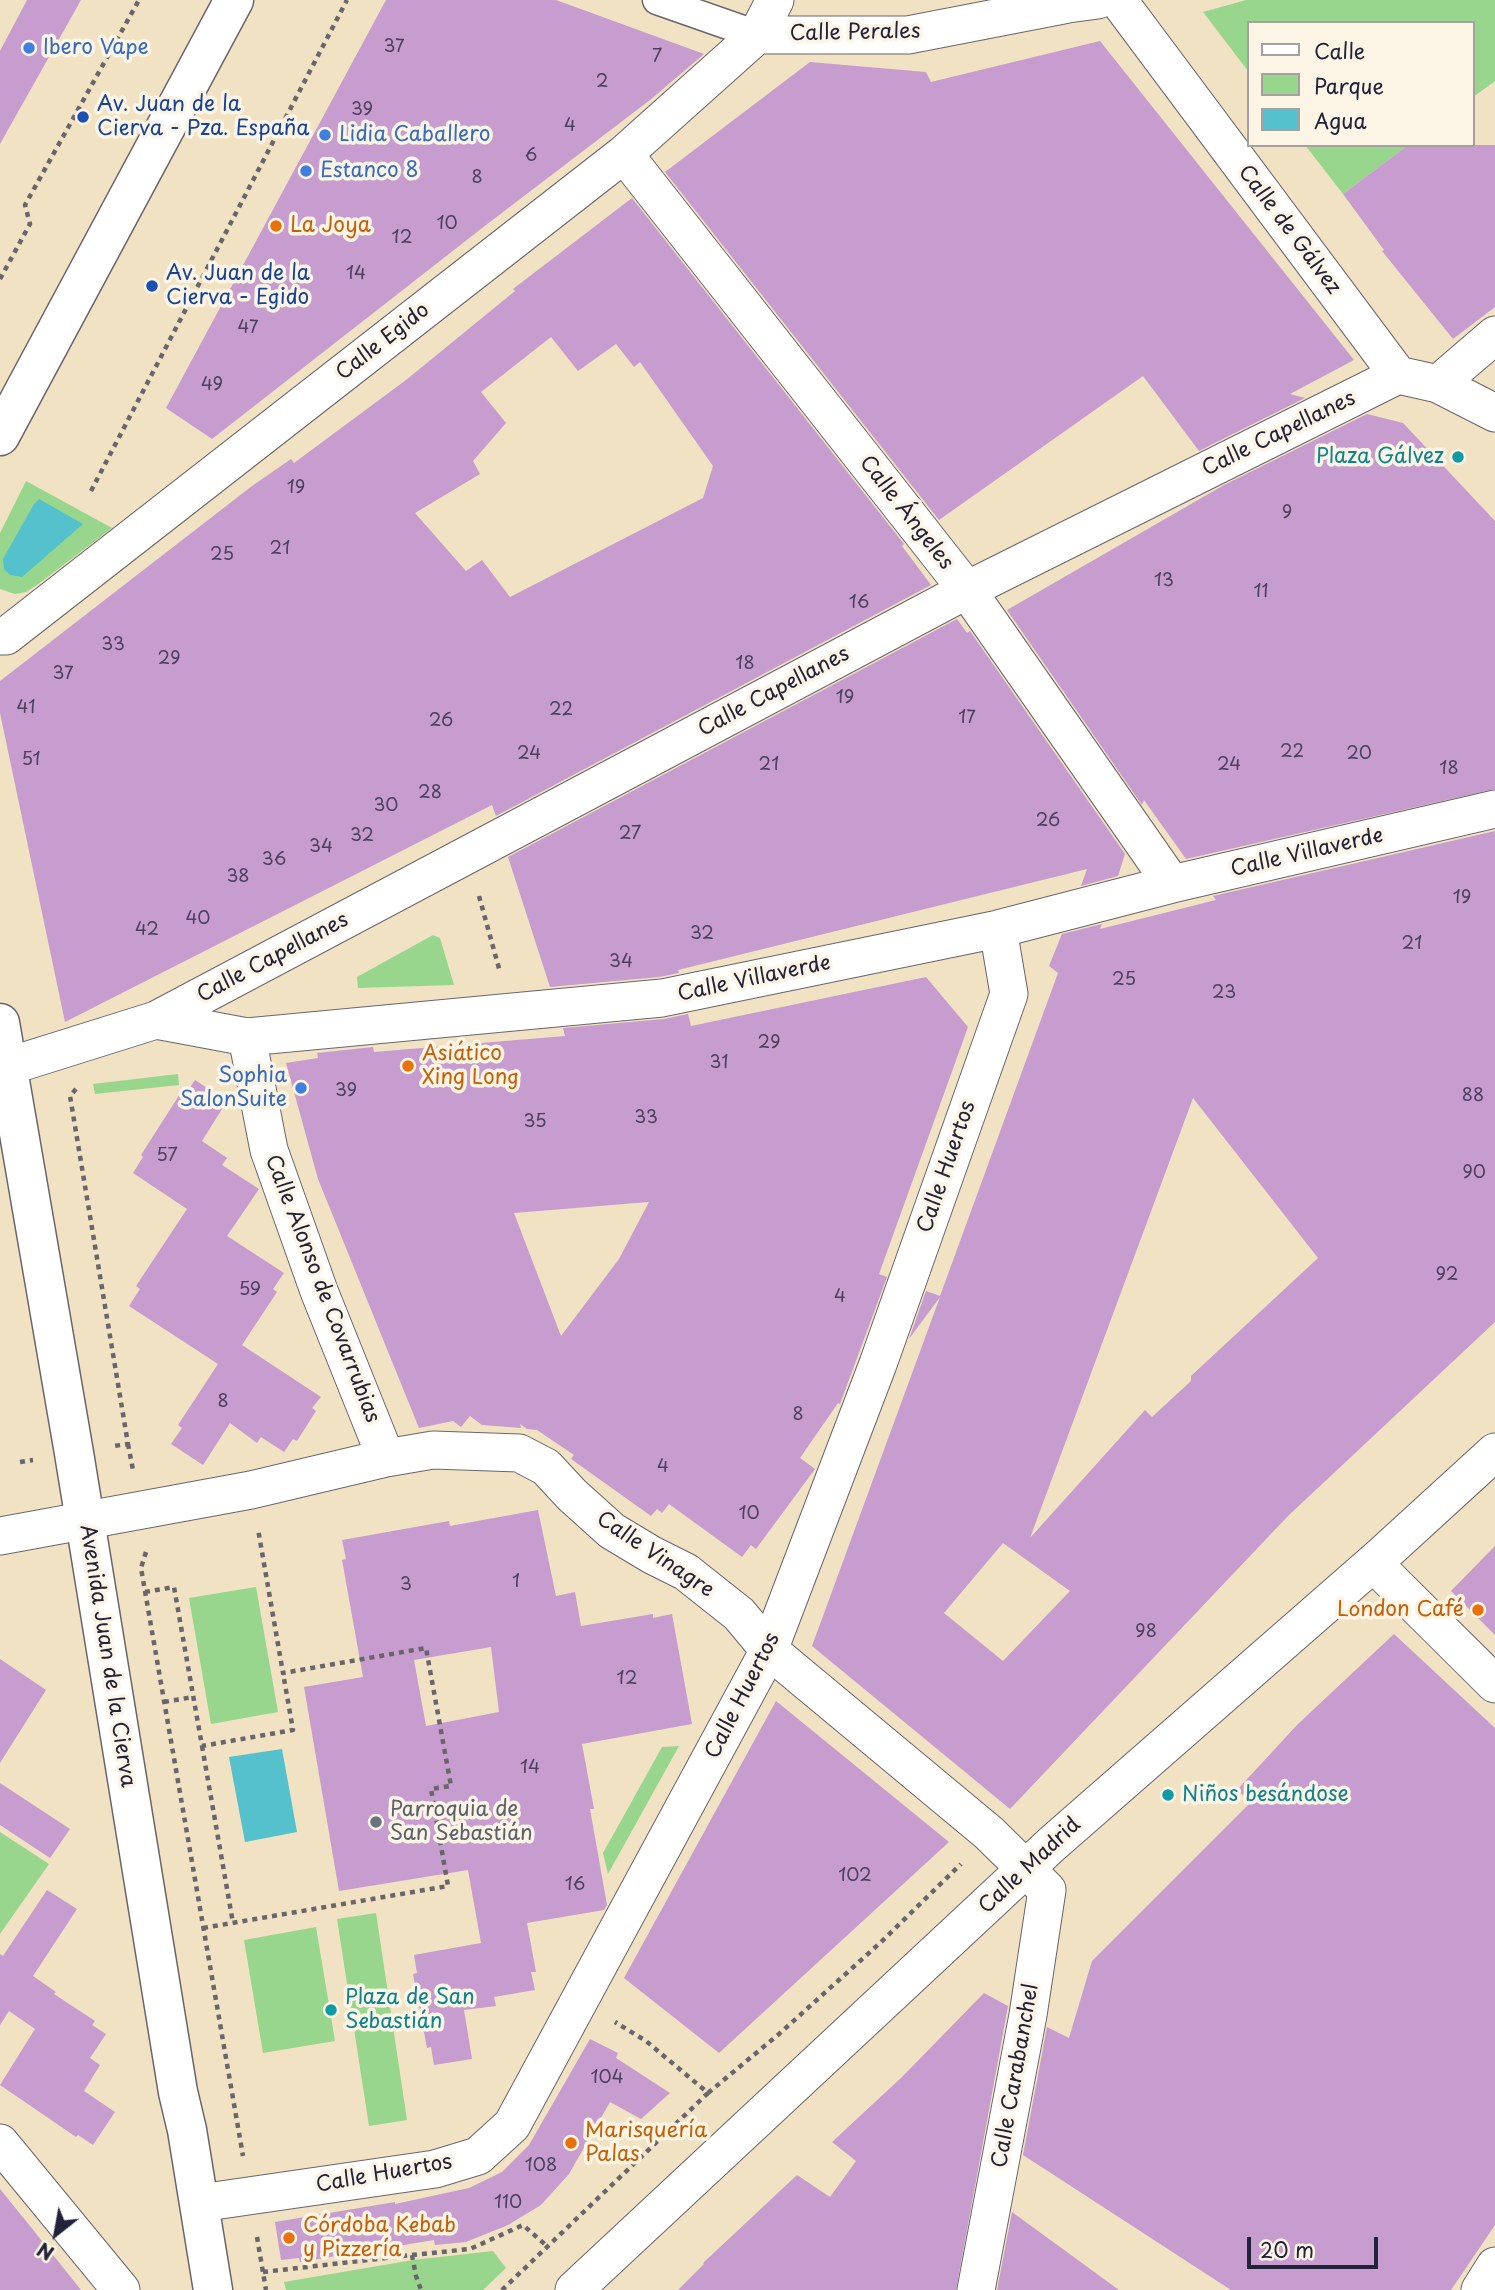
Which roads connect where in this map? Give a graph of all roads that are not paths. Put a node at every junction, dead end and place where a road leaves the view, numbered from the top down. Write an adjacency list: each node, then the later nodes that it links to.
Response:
1 (234, 0): 12 (street)
2 (657, 0): 6 (street, Calle Perales)
3 (775, 0): 6 (street)
4 (1098, 0): 6 (street, Calle Perales)
5 (1118, 0): 9 (street, Calle de Gálvez)
6 (757, 34): 7 (street, Calle Egido)
7 (624, 154): 13 (street, Calle Ángeles); 14 (street, Calle Egido)
8 (1495, 335): 10 (street)
9 (1398, 375): 10 (street); 13 (street, Calle Capellanes)
10 (1438, 384): 11 (street)
11 (1495, 414)
12 (0, 436)
13 (967, 590): 16 (street, Calle Ángeles); 18 (street, Calle Capellanes)
14 (0, 636)
15 (1495, 809): 16 (street, Calle Villaverde)
16 (1172, 884): 17 (street, Calle Villaverde)
17 (998, 929): 20 (street, Calle Villaverde); 27 (street, Calle Huertos)
18 (156, 1020): 20 (street, Calle Villaverde); 21 (street, Calle Villaverde)
19 (0, 1023): 21 (street, Avenida Juan de la Cierva)
20 (247, 1037): 23 (street, Calle Alonso de Covarrubias)
21 (3, 1068): 24 (street, Avenida Juan de la Cierva)
22 (1495, 1451): 26 (street, Calle Madrid)
23 (386, 1458): 24 (street, Calle Vinagre); 27 (street, Calle Vinagre)
24 (85, 1520): 25 (street, Calle Vinagre); 31 (street, Avenida Juan de la Cierva)
25 (0, 1536)
26 (1373, 1563): 28 (street); 29 (street, Calle Madrid)
27 (769, 1650): 29 (street, Calle Vinagre); 31 (street, Calle Huertos)
28 (1495, 1684)
29 (1025, 1870): 35 (street, Calle Madrid); 36 (street, Calle Carabanchel)
30 (0, 2143): 33 (street)
31 (200, 2203): 34 (street, Avenida Juan de la Cierva)
32 (1495, 2266): 37 (street)
33 (121, 2290)
34 (213, 2290)
35 (574, 2290)
36 (975, 2290)
37 (1480, 2290)

